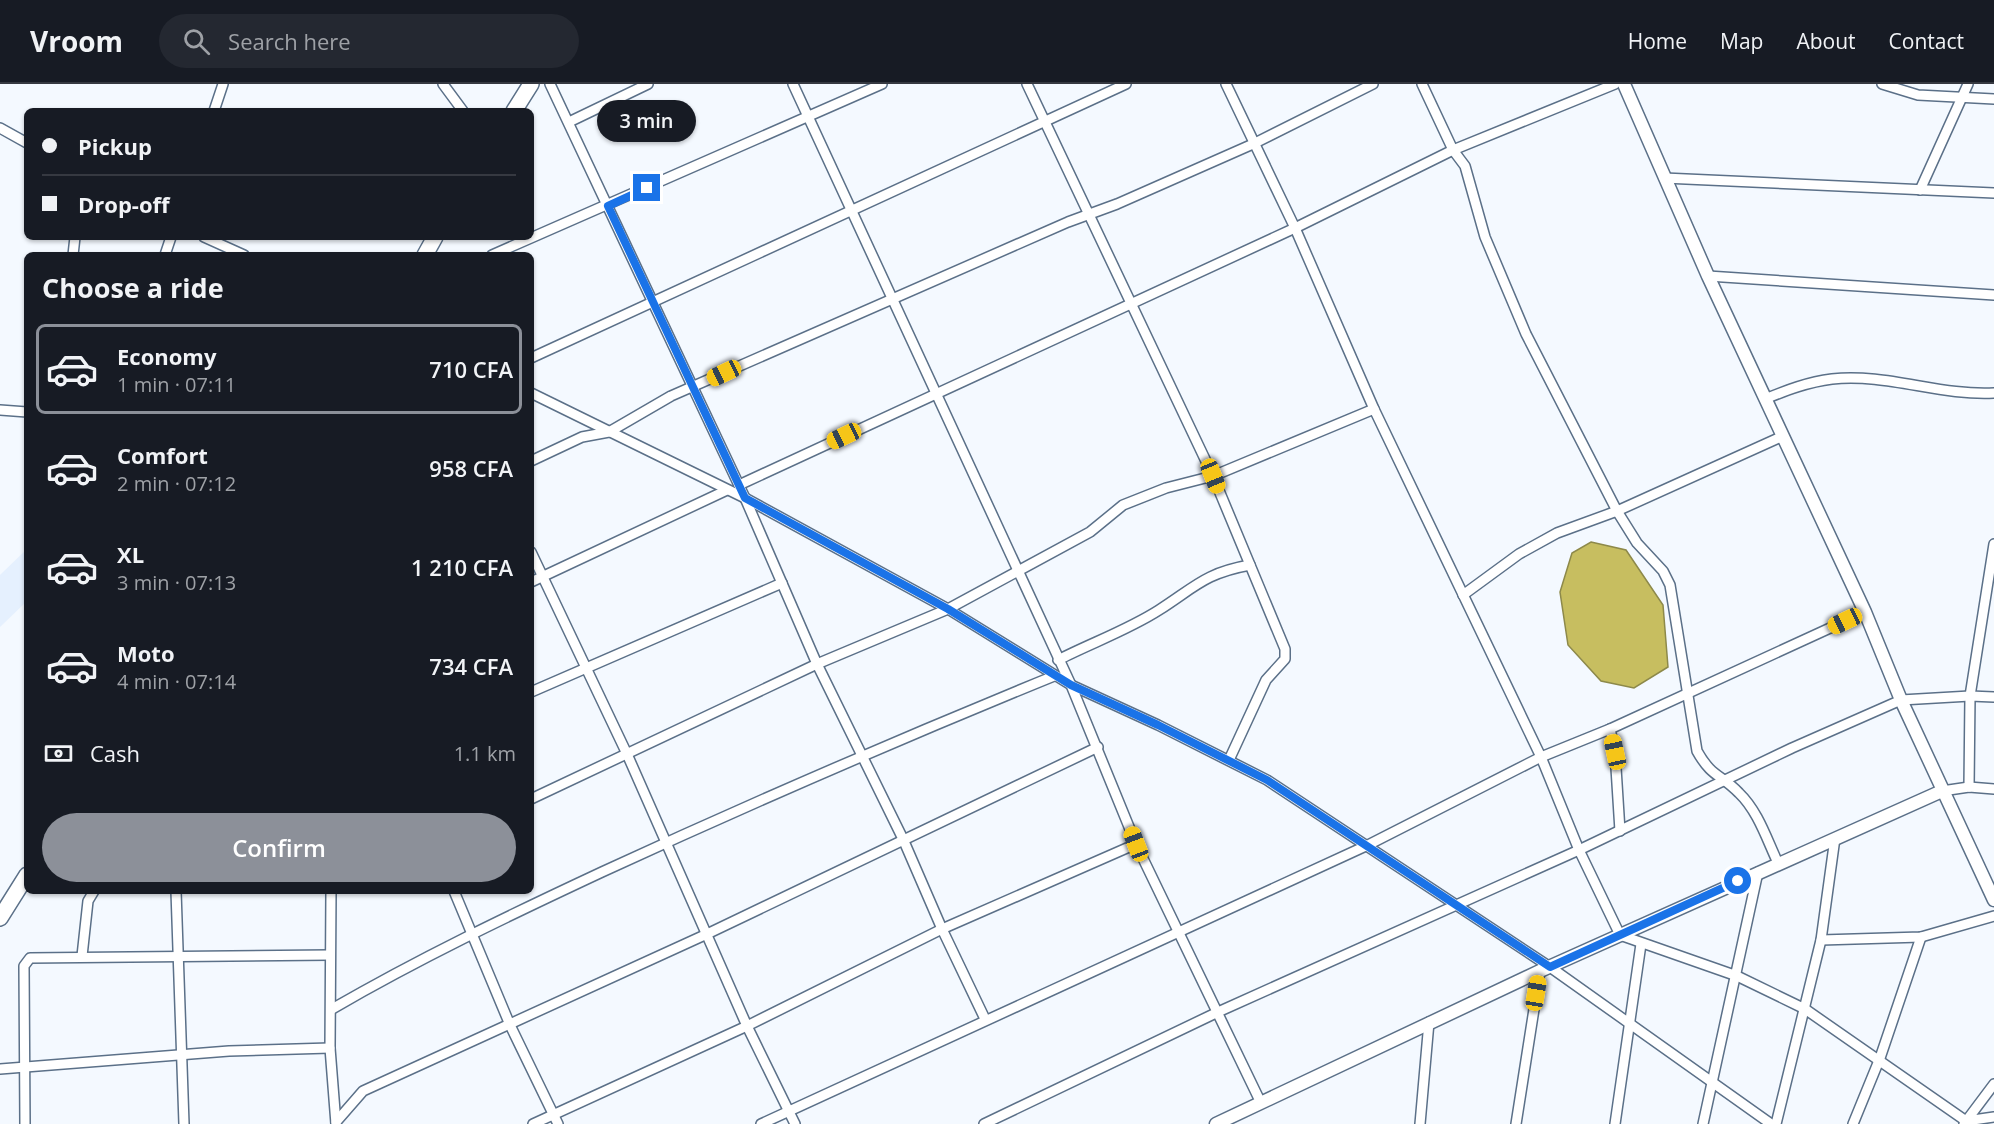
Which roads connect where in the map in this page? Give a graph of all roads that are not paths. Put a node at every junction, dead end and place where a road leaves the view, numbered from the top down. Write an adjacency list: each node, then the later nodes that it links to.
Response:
1 (224, 84): 19 (street)
2 (443, 84): 20 (street)
3 (531, 84): 21 (highway)
4 (550, 84): 24 (street)
5 (648, 84): 24 (street)
6 (793, 84): 22 (street)
7 (882, 84): 22 (street)
8 (1027, 84): 23 (street)
9 (1126, 84): 23 (street)
10 (1226, 84): 27 (street)
11 (1373, 84): 27 (street)
12 (1422, 84): 28 (street)
13 (1615, 84): 28 (street)
14 (1624, 84): 29 (street)
15 (1882, 84): 17 (street)
16 (1968, 84): 17 (street)
17 (1962, 98): 18 (street); 30 (street)
18 (1994, 99)
19 (215, 108)
20 (461, 108)
21 (516, 108)
22 (807, 116): 32 (street); 33 (street)
23 (1044, 120): 33 (street); 34 (street)
24 (569, 122): 32 (street)
25 (0, 128): 26 (street)
26 (24, 141)
27 (1253, 144): 34 (street); 35 (street)
28 (1453, 150): 35 (street); 62 (street)
29 (1664, 178): 30 (street); 41 (street)
30 (1920, 190): 31 (street)
31 (1994, 193)
32 (608, 206): 36 (street); 44 (street)
33 (851, 209): 43 (street); 44 (street)
34 (1089, 215): 43 (street); 45 (street)
35 (1295, 228): 45 (street); 52 (street)
36 (534, 237)
37 (211, 240): 39 (street)
38 (528, 240): 40 (street)
39 (237, 252)
40 (499, 252)
41 (1708, 276): 42 (street); 51 (street)
42 (1994, 295)
43 (894, 300): 47 (street); 48 (street)
44 (653, 302): 46 (street); 47 (street)
45 (1130, 303): 48 (street); 58 (street)
46 (534, 357)
47 (693, 388): 55 (street); 59 (street)
48 (936, 393): 59 (street); 66 (street)
49 (1994, 393): 51 (street)
50 (534, 394): 55 (street)
51 (1765, 399): 56 (street)
52 (1374, 409): 58 (street); 70 (street)
53 (0, 410): 54 (street)
54 (24, 412)
55 (609, 432): 57 (street); 60 (street)
56 (1783, 436): 62 (street); 72 (street)
57 (534, 460)
58 (1213, 476): 65 (street); 66 (street)
59 (739, 484): 61 (street)
60 (727, 490): 61 (street); 67 (street)
61 (745, 498): 69 (street); 71 (street)
62 (1617, 511): 70 (street); 81 (street)
63 (1994, 544): 73 (street)
64 (534, 558): 67 (street)
65 (1250, 565): 75 (street); 90 (street)
66 (1017, 572): 71 (street); 75 (street)
67 (543, 577): 68 (street); 77 (street)
68 (534, 581)
69 (782, 583): 76 (street); 77 (street)
70 (1463, 595): 89 (street)
71 (948, 609): 76 (street); 78 (street)
72 (1865, 612): 81 (street); 84 (street)
73 (1983, 617): 74 (street); 82 (street)
74 (1994, 618)
75 (1058, 660): 79 (street)
76 (817, 664): 87 (street); 88 (street)
77 (584, 668): 80 (street); 87 (street)
78 (1054, 676): 79 (street); 88 (street)
79 (1071, 685): 86 (street); 90 (street)
80 (534, 691)
81 (1688, 693): 85 (street); 91 (street)
82 (1970, 696): 83 (street); 84 (street); 92 (street)
83 (1994, 697)
84 (1901, 700): 91 (street); 94 (street)
85 (1610, 729): 89 (street); 96 (street)
86 (1098, 747): 98 (street); 100 (street)
87 (627, 754): 95 (street); 99 (street)
88 (860, 755): 98 (street); 99 (street)
89 (1541, 756): 101 (street); 102 (street)
90 (1229, 760): 101 (street)
91 (1722, 782): 96 (street); 103 (street)
92 (1969, 787): 93 (street); 94 (street)
93 (1994, 789)
94 (1942, 791): 97 (street); 110 (street)
95 (534, 798)
96 (1620, 831): 102 (street)
97 (1835, 838): 103 (street); 120 (street)
98 (903, 839): 114 (street); 117 (street)
99 (666, 841): 116 (street); 117 (street)
100 (1136, 844): 114 (street); 115 (street)
101 (1368, 844): 111 (street); 115 (street)
102 (1579, 850): 111 (street); 118 (street)
103 (1778, 863): 104 (street)
104 (1758, 872): 118 (street); 126 (street)
105 (24, 880): 113 (highway)
106 (92, 894): 123 (street)
107 (176, 894): 124 (street)
108 (331, 894): 122 (street)
109 (455, 894): 116 (street)
110 (1994, 900)
111 (1457, 905): 125 (street); 129 (street)
112 (1994, 916): 119 (street)
113 (0, 918)
114 (942, 929): 130 (street); 134 (street)
115 (1179, 930): 129 (street); 130 (street)
116 (471, 933): 127 (street); 133 (street)
117 (707, 934): 133 (street); 134 (street)
118 (1620, 935): 121 (street); 125 (street)
119 (1921, 937): 120 (street); 137 (street)
120 (1821, 940): 128 (street)
121 (1641, 944): 126 (street); 132 (street)
122 (330, 955): 124 (street); 127 (street)
123 (82, 956): 124 (street); 138 (street)
124 (176, 957): 136 (street)
125 (1545, 969): 131 (street); 132 (street); 156 (street)
126 (1737, 976): 128 (street); 140 (street)
127 (332, 1009): 135 (street)
128 (1805, 1009): 137 (street); 159 (street)
129 (1218, 1012): 142 (street); 153 (street)
130 (985, 1019): 143 (street)
131 (1429, 1022): 142 (street); 155 (street)
132 (1631, 1023): 140 (street); 157 (street)
133 (510, 1024): 145 (street); 147 (street)
134 (747, 1026): 143 (street); 145 (street)
135 (330, 1048): 136 (street); 147 (street)
136 (179, 1056): 138 (street); 149 (street)
137 (1880, 1058): 146 (street); 160 (street)
138 (23, 1067): 139 (street); 148 (street)
139 (0, 1069)
140 (1713, 1080): 158 (street); 159 (street)
141 (1994, 1084): 146 (street)
142 (1261, 1103): 154 (street)
143 (789, 1112): 151 (street); 152 (street)
144 (1994, 1117): 146 (street)
145 (556, 1119): 150 (street)
146 (1965, 1122)
147 (336, 1123)
148 (24, 1124)
149 (184, 1124)
150 (534, 1124)
151 (761, 1124)
152 (795, 1124)
153 (984, 1124)
154 (1216, 1124)
155 (1420, 1124)
156 (1516, 1124)
157 (1615, 1124)
158 (1703, 1124)
159 (1774, 1124)
160 (1853, 1124)

